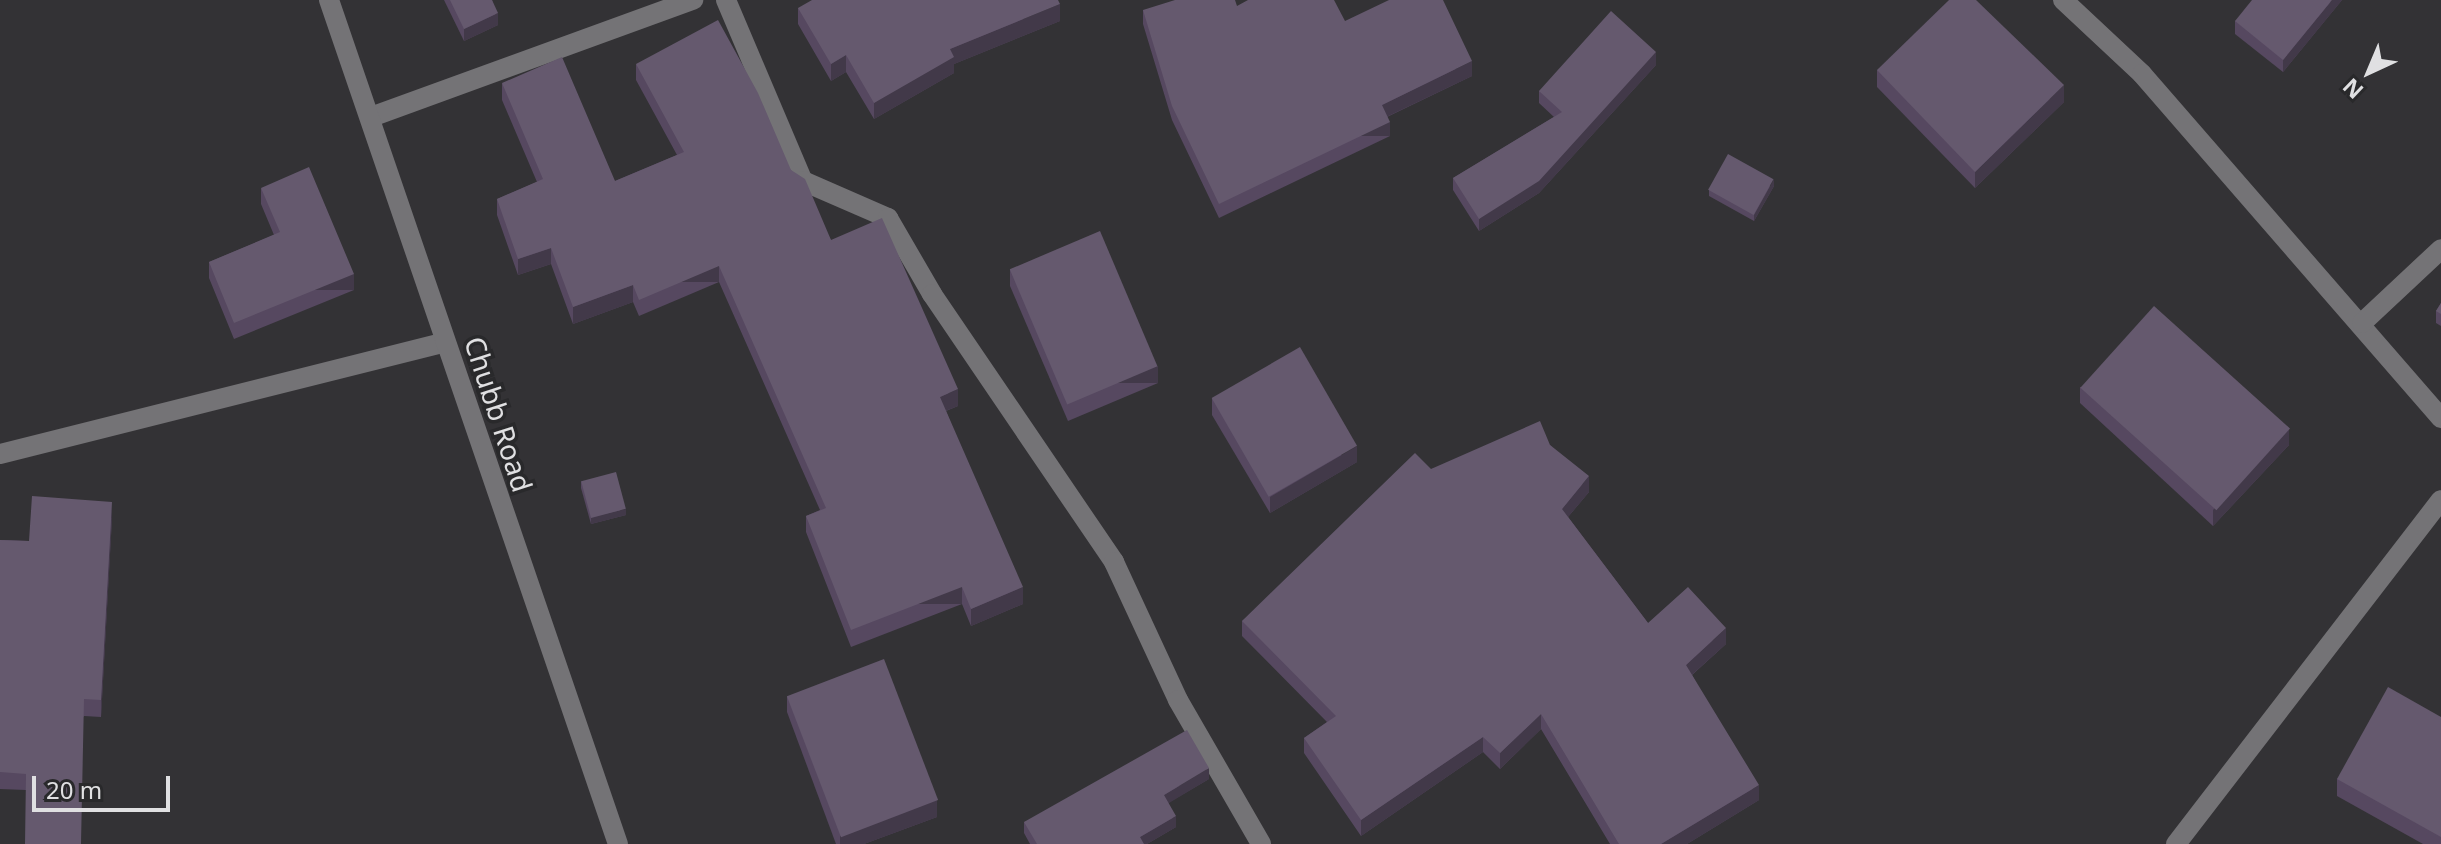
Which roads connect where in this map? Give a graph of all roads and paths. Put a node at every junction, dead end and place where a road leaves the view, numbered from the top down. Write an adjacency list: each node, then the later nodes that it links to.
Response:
1 (329, 0): 5 (street, Chubb Road)
2 (693, 0): 5 (street)
3 (726, 0): 13 (street)
4 (2063, 0): 7 (street)
5 (371, 117): 8 (street, Chubb Road)
6 (2441, 249): 7 (street)
7 (2362, 323): 9 (street)
8 (445, 342): 10 (street); 12 (street, Chubb Road)
9 (2441, 418)
10 (0, 454)
11 (2441, 500): 14 (street)
12 (618, 844)
13 (1261, 844)
14 (2176, 844)

